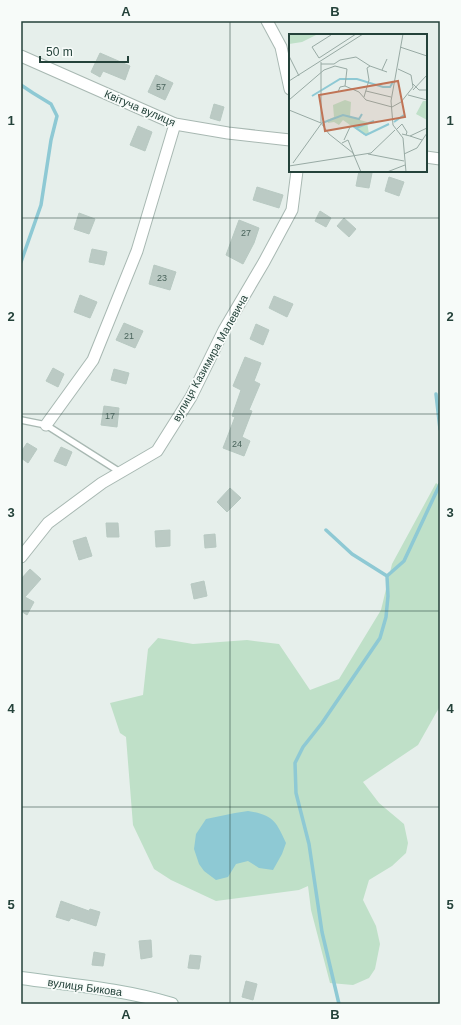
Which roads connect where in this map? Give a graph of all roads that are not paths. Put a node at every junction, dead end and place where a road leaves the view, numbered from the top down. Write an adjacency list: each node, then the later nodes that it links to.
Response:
1 (267, 21): 3 (street)
2 (21, 56): 4 (street, Квітуча вулиця)
3 (289, 84)
4 (175, 124): 5 (street, Квітуча вулиця); 10 (street)
5 (289, 140)
6 (427, 157): 7 (street)
7 (440, 159)
8 (297, 172): 11 (street, вулиця Казимира Малевича)
9 (21, 420): 10 (lane)
10 (46, 425): 11 (lane)
11 (120, 472): 12 (street, вулиця Казимира Малевича)
12 (21, 557)
13 (21, 978): 14 (street, вулиця Бикова)
14 (172, 1004)

